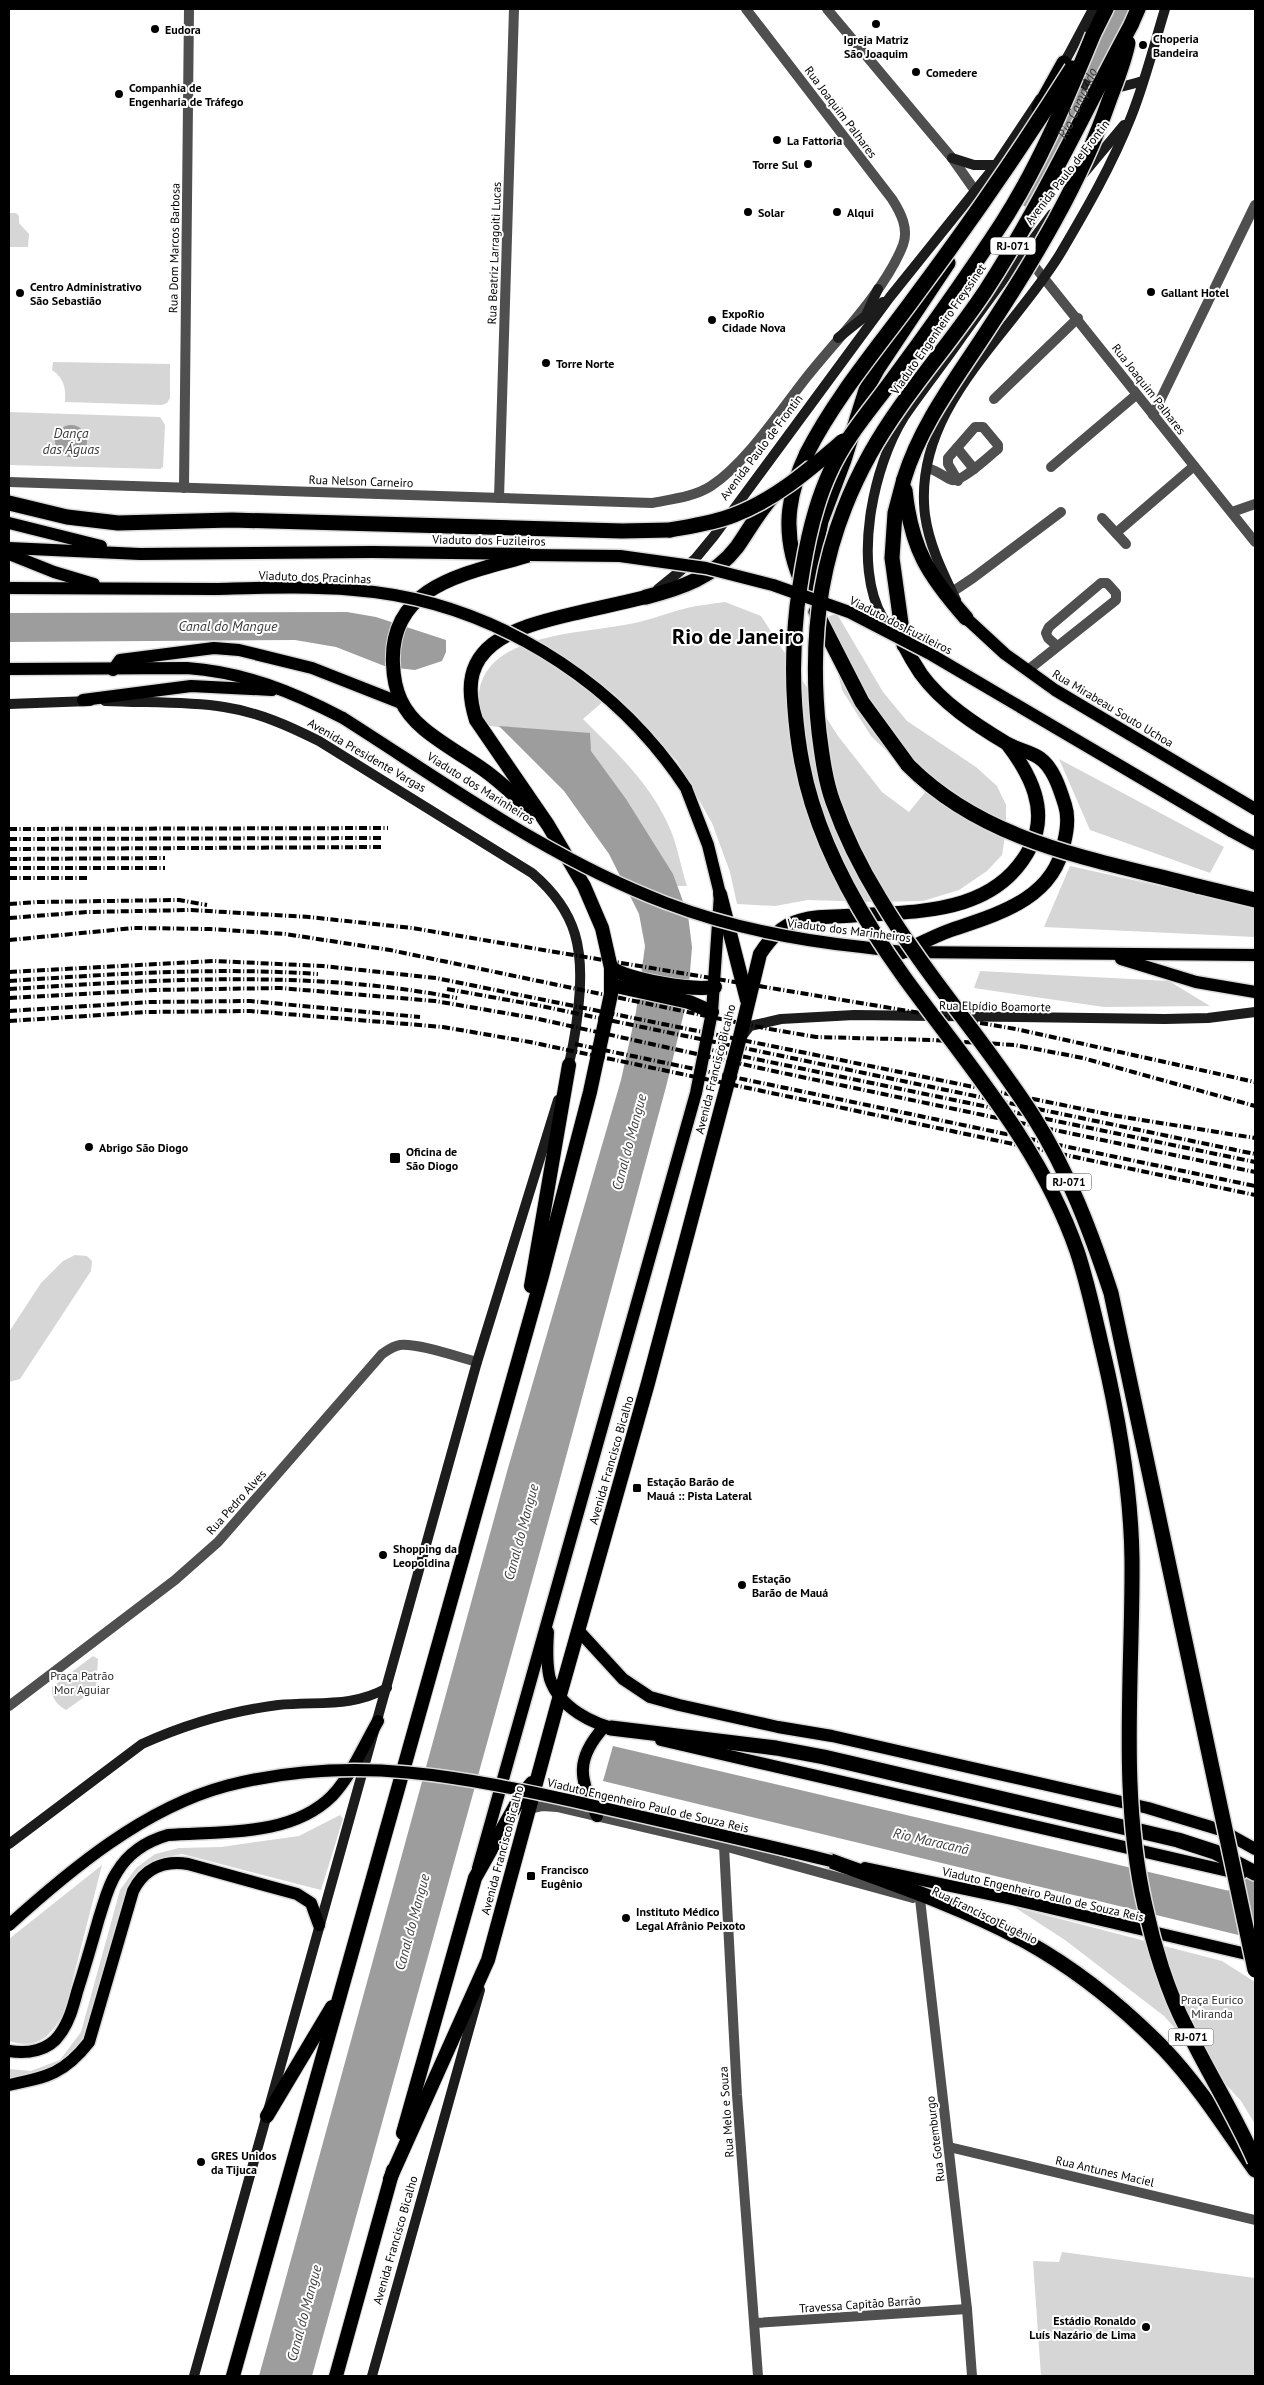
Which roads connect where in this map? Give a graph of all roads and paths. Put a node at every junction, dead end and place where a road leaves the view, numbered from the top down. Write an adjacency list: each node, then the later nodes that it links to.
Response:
1 (189, 9): 40 (street, Rua Dom Marcos Barbosa)
2 (514, 9): 41 (street, Rua Beatriz Larragoiti Lucas)
3 (746, 9): 20 (street, Rua Joaquim Palhares)
4 (827, 9): 14 (street)
5 (1093, 9): 11 (main road, Avenida Paulo de Frontin)
6 (1106, 9): 10 (highway, Viaduto Engenheiro Freyssinet / RJ-071)
7 (1138, 9): 9 (highway, Viaduto Engenheiro Freyssinet / RJ-071)
8 (1165, 9): 12 (main road, Avenida Paulo de Frontin)
9 (1131, 25): 36 (highway, bridge); 113 (highway, Viaduto Engenheiro Freyssinet / RJ-071, bridge)
10 (1092, 35): 29 (highway, Viaduto Engenheiro Freyssinet / RJ-071, bridge); 32 (highway, bridge)
11 (1064, 63): 12 (main road); 15 (main road, Avenida Paulo de Frontin); 58 (highway)
12 (1143, 81): 13 (main road, Avenida Paulo de Frontin)
13 (1132, 116): 18 (main road, Avenida Paulo de Frontin); 19 (main road, Avenida Paulo de Frontin)
14 (952, 158): 15 (main road); 16 (street)
15 (996, 165): 16 (main road, Avenida Paulo de Frontin)
16 (976, 192): 21 (main road, Avenida Paulo de Frontin)
17 (1255, 205): 28 (street)
18 (1023, 252): 19 (street, Rua Joaquim Palhares); 61 (main road, Avenida Paulo de Frontin)
19 (1044, 276): 23 (street, Rua Joaquim Palhares); 33 (main road, Avenida Paulo de Frontin)
20 (878, 289): 22 (main road); 24 (street, Avenida Paulo de Frontin)
21 (890, 298): 22 (main road); 25 (main road, Avenida Paulo de Frontin)
22 (867, 314): 24 (main road); 25 (main road)
23 (1078, 318): 26 (street, Rua Joaquim Palhares); 27 (street)
24 (838, 338): 39 (street, Avenida Paulo de Frontin)
25 (852, 349): 59 (main road, Avenida Paulo de Frontin)
26 (1136, 395): 28 (street, Rua Joaquim Palhares); 34 (street)
27 (994, 399)
28 (1153, 415): 31 (street, Rua Joaquim Palhares)
29 (850, 436): 42 (highway, bridge); 119 (highway, RJ-071, bridge)
30 (957, 448): 35 (street); 35 (street); 37 (street)
31 (1194, 466): 45 (street, Rua Joaquim Palhares); 48 (street)
32 (800, 468): 58 (highway); 59 (highway)
33 (927, 468): 37 (street); 57 (main road, Avenida Paulo de Frontin)
34 (1051, 468)
35 (974, 469): 37 (street)
36 (904, 480): 60 (highway); 61 (highway)
37 (958, 481)
38 (9, 482): 40 (street, Rua Nelson Carneiro)
39 (710, 486): 41 (street, Rua Nelson Carneiro)
40 (184, 488): 41 (street, Rua Nelson Carneiro)
41 (499, 498)
42 (9, 503)
43 (1255, 504): 45 (street)
44 (1061, 512): 57 (street)
45 (1232, 512): 49 (street, Rua Joaquim Palhares)
46 (1102, 518): 48 (street)
47 (9, 524): 53 (main road)
48 (1116, 533): 50 (street)
49 (1255, 542)
50 (1126, 544)
51 (9, 548): 53 (main road)
52 (9, 554): 56 (main road)
53 (140, 554): 54 (main road, Viaduto dos Fuzileiros)
54 (530, 555): 68 (highway); 74 (main road, Viaduto dos Fuzileiros, bridge)
55 (9, 588): 56 (main road)
56 (108, 588): 75 (main road, Viaduto dos Pracinhas, bridge)
57 (952, 592): 60 (main road, Avenida Paulo de Frontin)
58 (806, 594): 76 (highway, bridge)
59 (646, 597): 73 (highway)
60 (966, 618): 65 (main road, Rua Mirabeau Souto Uchoa)
61 (904, 645): 71 (highway, Avenida Paulo de Frontin)
62 (1057, 646): 62 (street); 65 (street)
63 (9, 670): 64 (main road, Avenida Presidente Vargas)
64 (113, 670): 66 (main road, Avenida Presidente Vargas); 68 (main road)
65 (1028, 670): 72 (main road, Rua Mirabeau Souto Uchoa)
66 (284, 690): 67 (main road); 70 (main road, Avenida Presidente Vargas)
67 (83, 700): 69 (main road, Avenida Presidente Vargas); 89 (main road, Avenida Presidente Vargas)
68 (401, 703): 73 (highway)
69 (9, 704)
70 (344, 718): 77 (main road, Viaduto dos Marinheiros, bridge)
71 (1008, 745): 77 (highway); 85 (highway, Avenida Francisco Bicalho)
72 (1255, 809)
73 (548, 825): 80 (highway)
74 (1255, 844)
75 (720, 894): 83 (main road, Avenida Francisco Bicalho); 85 (highway)
76 (1255, 900)
77 (902, 952): 78 (main road, Viaduto dos Marinheiros)
78 (1107, 954): 79 (main road, Viaduto dos Marinheiros); 84 (main road)
79 (1255, 955)
80 (611, 968): 81 (highway); 82 (highway)
81 (628, 983): 82 (highway); 83 (highway); 86 (highway)
82 (611, 985): 90 (highway)
83 (714, 987): 86 (main road, Avenida Francisco Bicalho)
84 (1255, 992)
85 (748, 1001): 88 (highway, Avenida Francisco Bicalho)
86 (712, 1012): 92 (main road, Avenida Francisco Bicalho)
87 (1255, 1012): 88 (main road, Rua Elpídio Boamorte)
88 (740, 1038): 93 (highway, Avenida Francisco Bicalho)
89 (569, 1065): 90 (highway); 91 (main road)
90 (521, 1348): 114 (highway)
91 (477, 1362): 94 (main road); 96 (street, Rua Pedro Alves)
92 (550, 1609): 95 (main road); 107 (main road, Avenida Francisco Bicalho)
93 (578, 1630): 95 (highway, Avenida Francisco Bicalho); 104 (main road)
94 (387, 1688): 97 (main road); 102 (main road)
95 (560, 1695): 98 (main road); 99 (highway, Avenida Francisco Bicalho)
96 (9, 1706)
97 (378, 1721): 110 (main road); 115 (main road)
98 (607, 1728): 101 (main road); 106 (main road); 106 (highway, bridge)
99 (538, 1777): 100 (highway, Avenida Francisco Bicalho); 107 (highway)
100 (528, 1809): 101 (street, Rua Francisco Eugênio); 112 (highway, Avenida Francisco Bicalho)
101 (597, 1816): 103 (street, Rua Francisco Eugênio)
102 (9, 1844)
103 (724, 1846): 108 (street, Rua Francisco Eugênio); 125 (street, Rua Melo e Souza)
104 (1255, 1849)
105 (831, 1861): 109 (main road, Viaduto Engenheiro Paulo de Souza Reis, bridge); 111 (main road, Viaduto Engenheiro Paulo de Souza Reis, bridge); 120 (highway)
106 (1255, 1875)
107 (475, 1878): 121 (highway, Avenida Francisco Bicalho)
108 (920, 1899): 118 (street, Rua Gotemburgo); 122 (street, Rua Francisco Eugênio)
109 (9, 1925)
110 (319, 1925): 116 (main road); 117 (main road)
111 (1255, 1956)
112 (488, 1960): 121 (highway); 129 (main road, Avenida Francisco Bicalho)
113 (1255, 1970)
114 (341, 1992): 117 (highway); 127 (highway)
115 (9, 2051)
116 (9, 2085)
117 (267, 2116): 126 (main road)
118 (949, 2146): 123 (street, Rua Antunes Maciel); 124 (street, Rua Gotemburgo)
119 (1255, 2161)
120 (1255, 2170)
121 (390, 2179): 128 (highway, Avenida Francisco Bicalho)
122 (1255, 2180)
123 (1255, 2220)
124 (967, 2310): 125 (street, Travessa Capitão Barrão); 131 (street, Rua Gotemburgo)
125 (755, 2323): 130 (street, Rua Melo e Souza)
126 (194, 2376)
127 (233, 2376)
128 (336, 2376)
129 (372, 2376)
130 (758, 2376)
131 (972, 2376)

